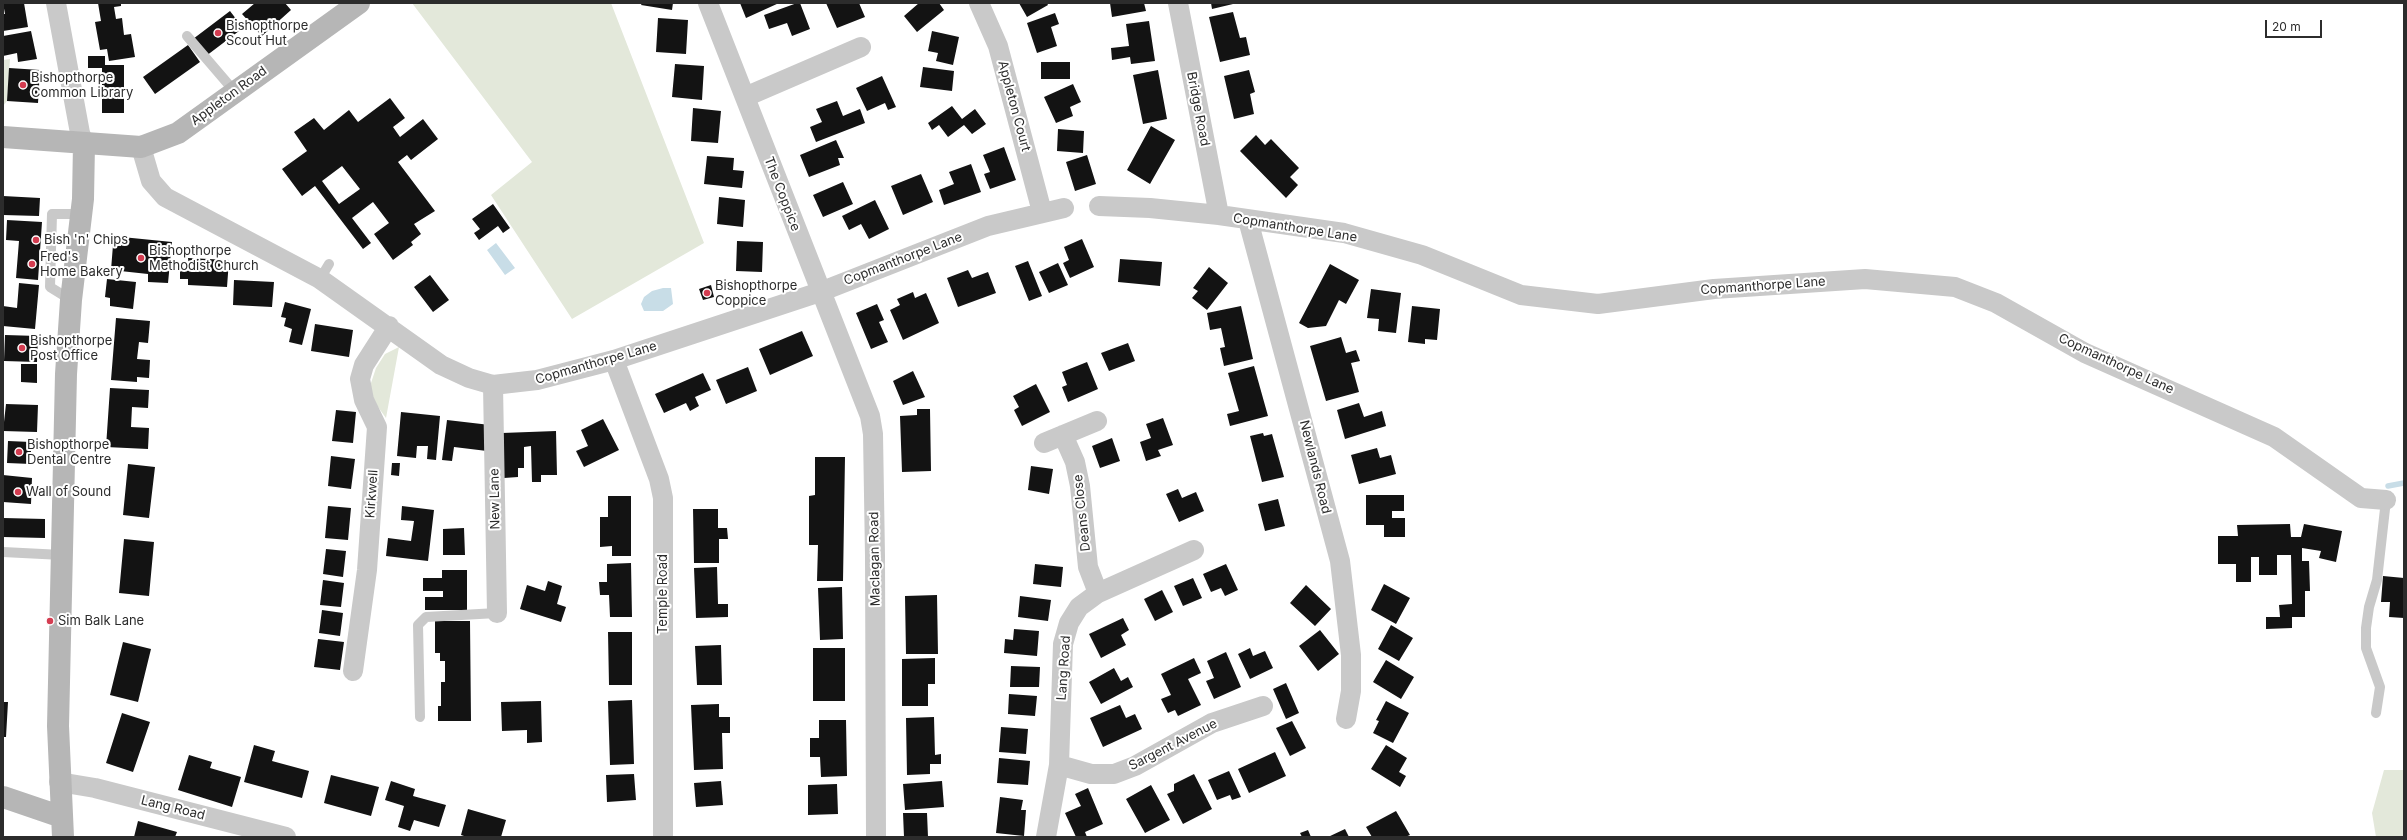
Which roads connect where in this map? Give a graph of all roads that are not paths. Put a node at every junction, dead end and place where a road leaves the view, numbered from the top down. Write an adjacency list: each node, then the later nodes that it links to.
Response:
1 (56, 3): 11 (street)
2 (359, 3): 8 (street, Appleton Road)
3 (708, 3): 9 (street, The Coppice)
4 (979, 3): 15 (street, Appleton Court)
5 (1178, 3): 17 (street, Bridge Road)
6 (187, 36): 8 (lane)
7 (861, 47): 9 (street)
8 (235, 92): 12 (street, Appleton Road)
9 (745, 97): 19 (street, The Coppice)
10 (3, 137): 11 (street, Appleton Road)
11 (84, 144): 12 (street, Appleton Road); 16 (street)
12 (141, 147): 21 (street, Copmanthorpe Lane)
13 (1099, 206): 17 (street, Copmanthorpe Lane)
14 (1064, 208): 15 (street, Copmanthorpe Lane)
15 (1042, 212): 19 (street, Copmanthorpe Lane)
16 (81, 214): 20 (street); 20 (lane)
17 (1219, 215): 18 (street, Copmanthorpe Lane)
18 (1248, 220): 27 (street, Copmanthorpe Lane); 37 (street, Newlands Road)
19 (820, 292): 22 (street, Copmanthorpe Lane); 44 (street, Maclagan Road)
20 (71, 300): 30 (street)
21 (389, 326): 23 (street, Copmanthorpe Lane); 33 (street, Kirkwell)
22 (614, 360): 23 (street, Copmanthorpe Lane); 43 (street, Temple Road)
23 (493, 385): 32 (street, New Lane)
24 (1098, 421): 25 (street)
25 (1063, 435): 26 (street); 31 (street, Deans Close)
26 (1044, 442)
27 (2386, 500): 35 (lane)
28 (1194, 550): 31 (street, Lang Road)
29 (3, 552): 30 (lane)
30 (62, 555): 39 (street)
31 (1098, 593): 38 (street, Lang Road)
32 (497, 613): 36 (lane)
33 (353, 671)
34 (1263, 706): 38 (street, Sargent Avenue)
35 (2376, 713)
36 (420, 718)
37 (1346, 719)
38 (1059, 766): 45 (street, Lang Road)
39 (59, 782): 41 (street); 42 (street, Lang Road)
40 (3, 797): 41 (street)
41 (62, 827)
42 (286, 837)
43 (663, 837)
44 (876, 837)
45 (1046, 837)

